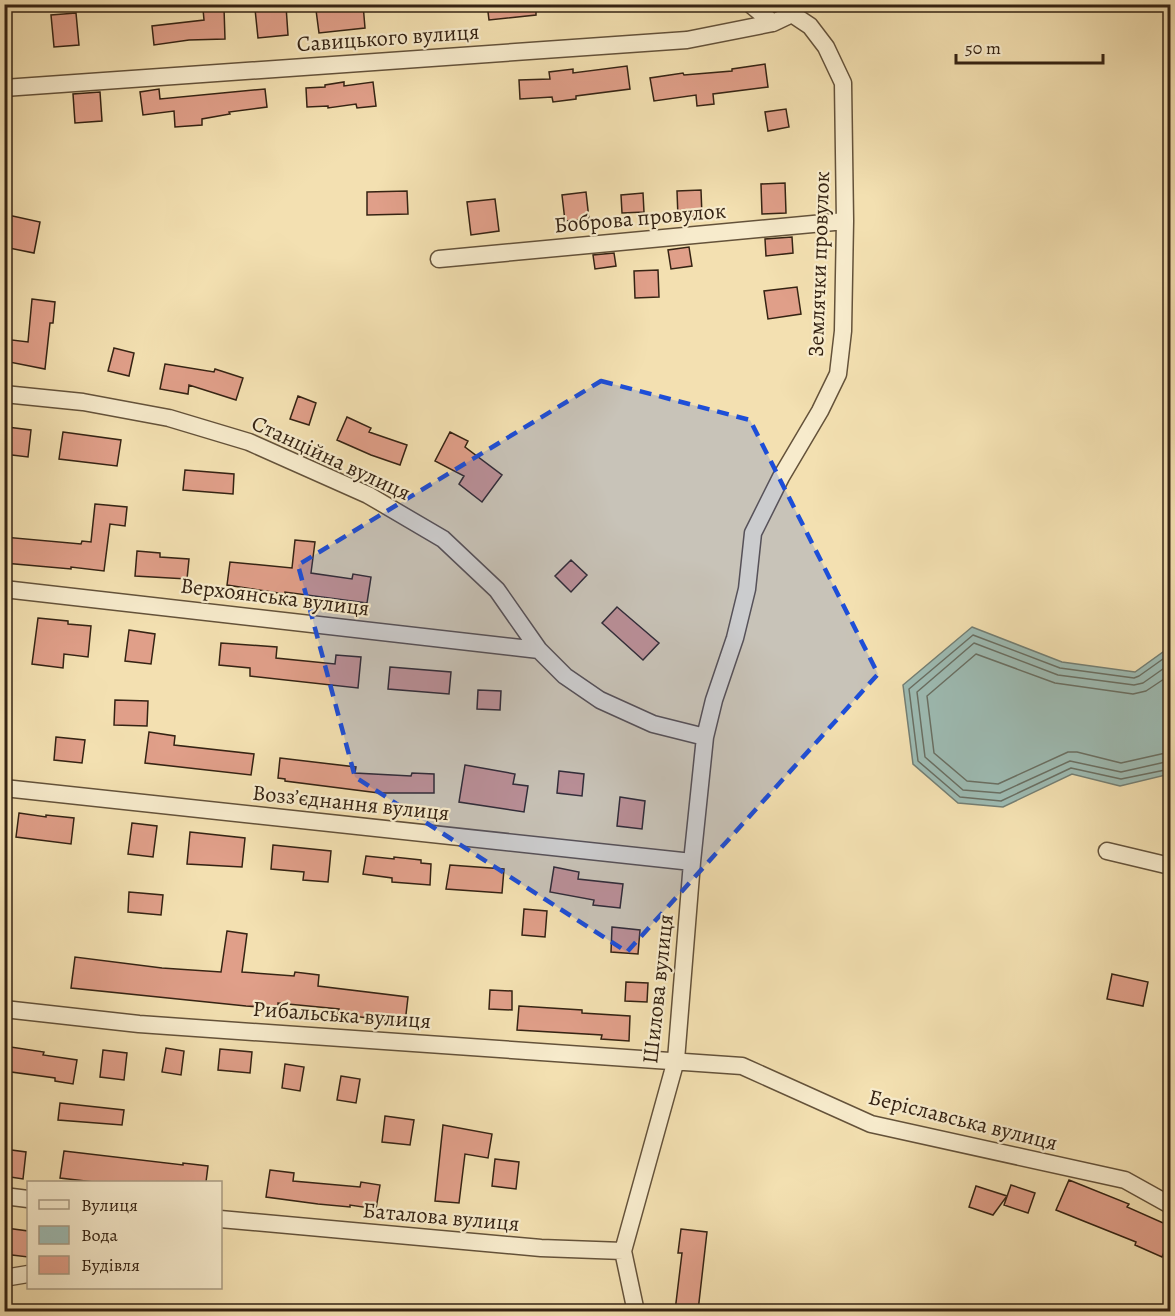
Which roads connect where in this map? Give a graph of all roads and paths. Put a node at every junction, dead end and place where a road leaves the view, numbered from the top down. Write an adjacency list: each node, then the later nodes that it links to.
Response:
1 (750, 4): 2 (street)
2 (773, 22): 3 (street, Савицького вулиця); 4 (street, Землячки провулок)
3 (4, 88)
4 (845, 222): 5 (street, Боброва провулок); 9 (street, Землячки провулок)
5 (439, 259)
6 (4, 394): 8 (street, Станційна вулиця)
7 (4, 589): 8 (street, Верхоянська вулиця)
8 (539, 650): 9 (street, Станційна вулиця)
9 (705, 737): 12 (street, Шилова вулиця)
10 (4, 788): 12 (street, Возз’єднання вулиця)
11 (1107, 851): 13 (street)
12 (692, 862): 15 (street, Шилова вулиця)
13 (1170, 866)
14 (4, 1009): 15 (street, Рибальська вулиця)
15 (676, 1060): 18 (street, Беріславська вулиця); 22 (street, Шилова вулиця)
16 (4, 1196): 17 (street)
17 (27, 1198)
18 (1170, 1205)
19 (222, 1219): 20 (street, Баталова вулиця)
20 (254, 1222): 21 (street, Баталова вулиця); 22 (street, Баталова вулиця)
21 (222, 1230)
22 (623, 1251): 25 (street, Шилова вулиця)
23 (27, 1274): 24 (street)
24 (4, 1278)
25 (636, 1311)

